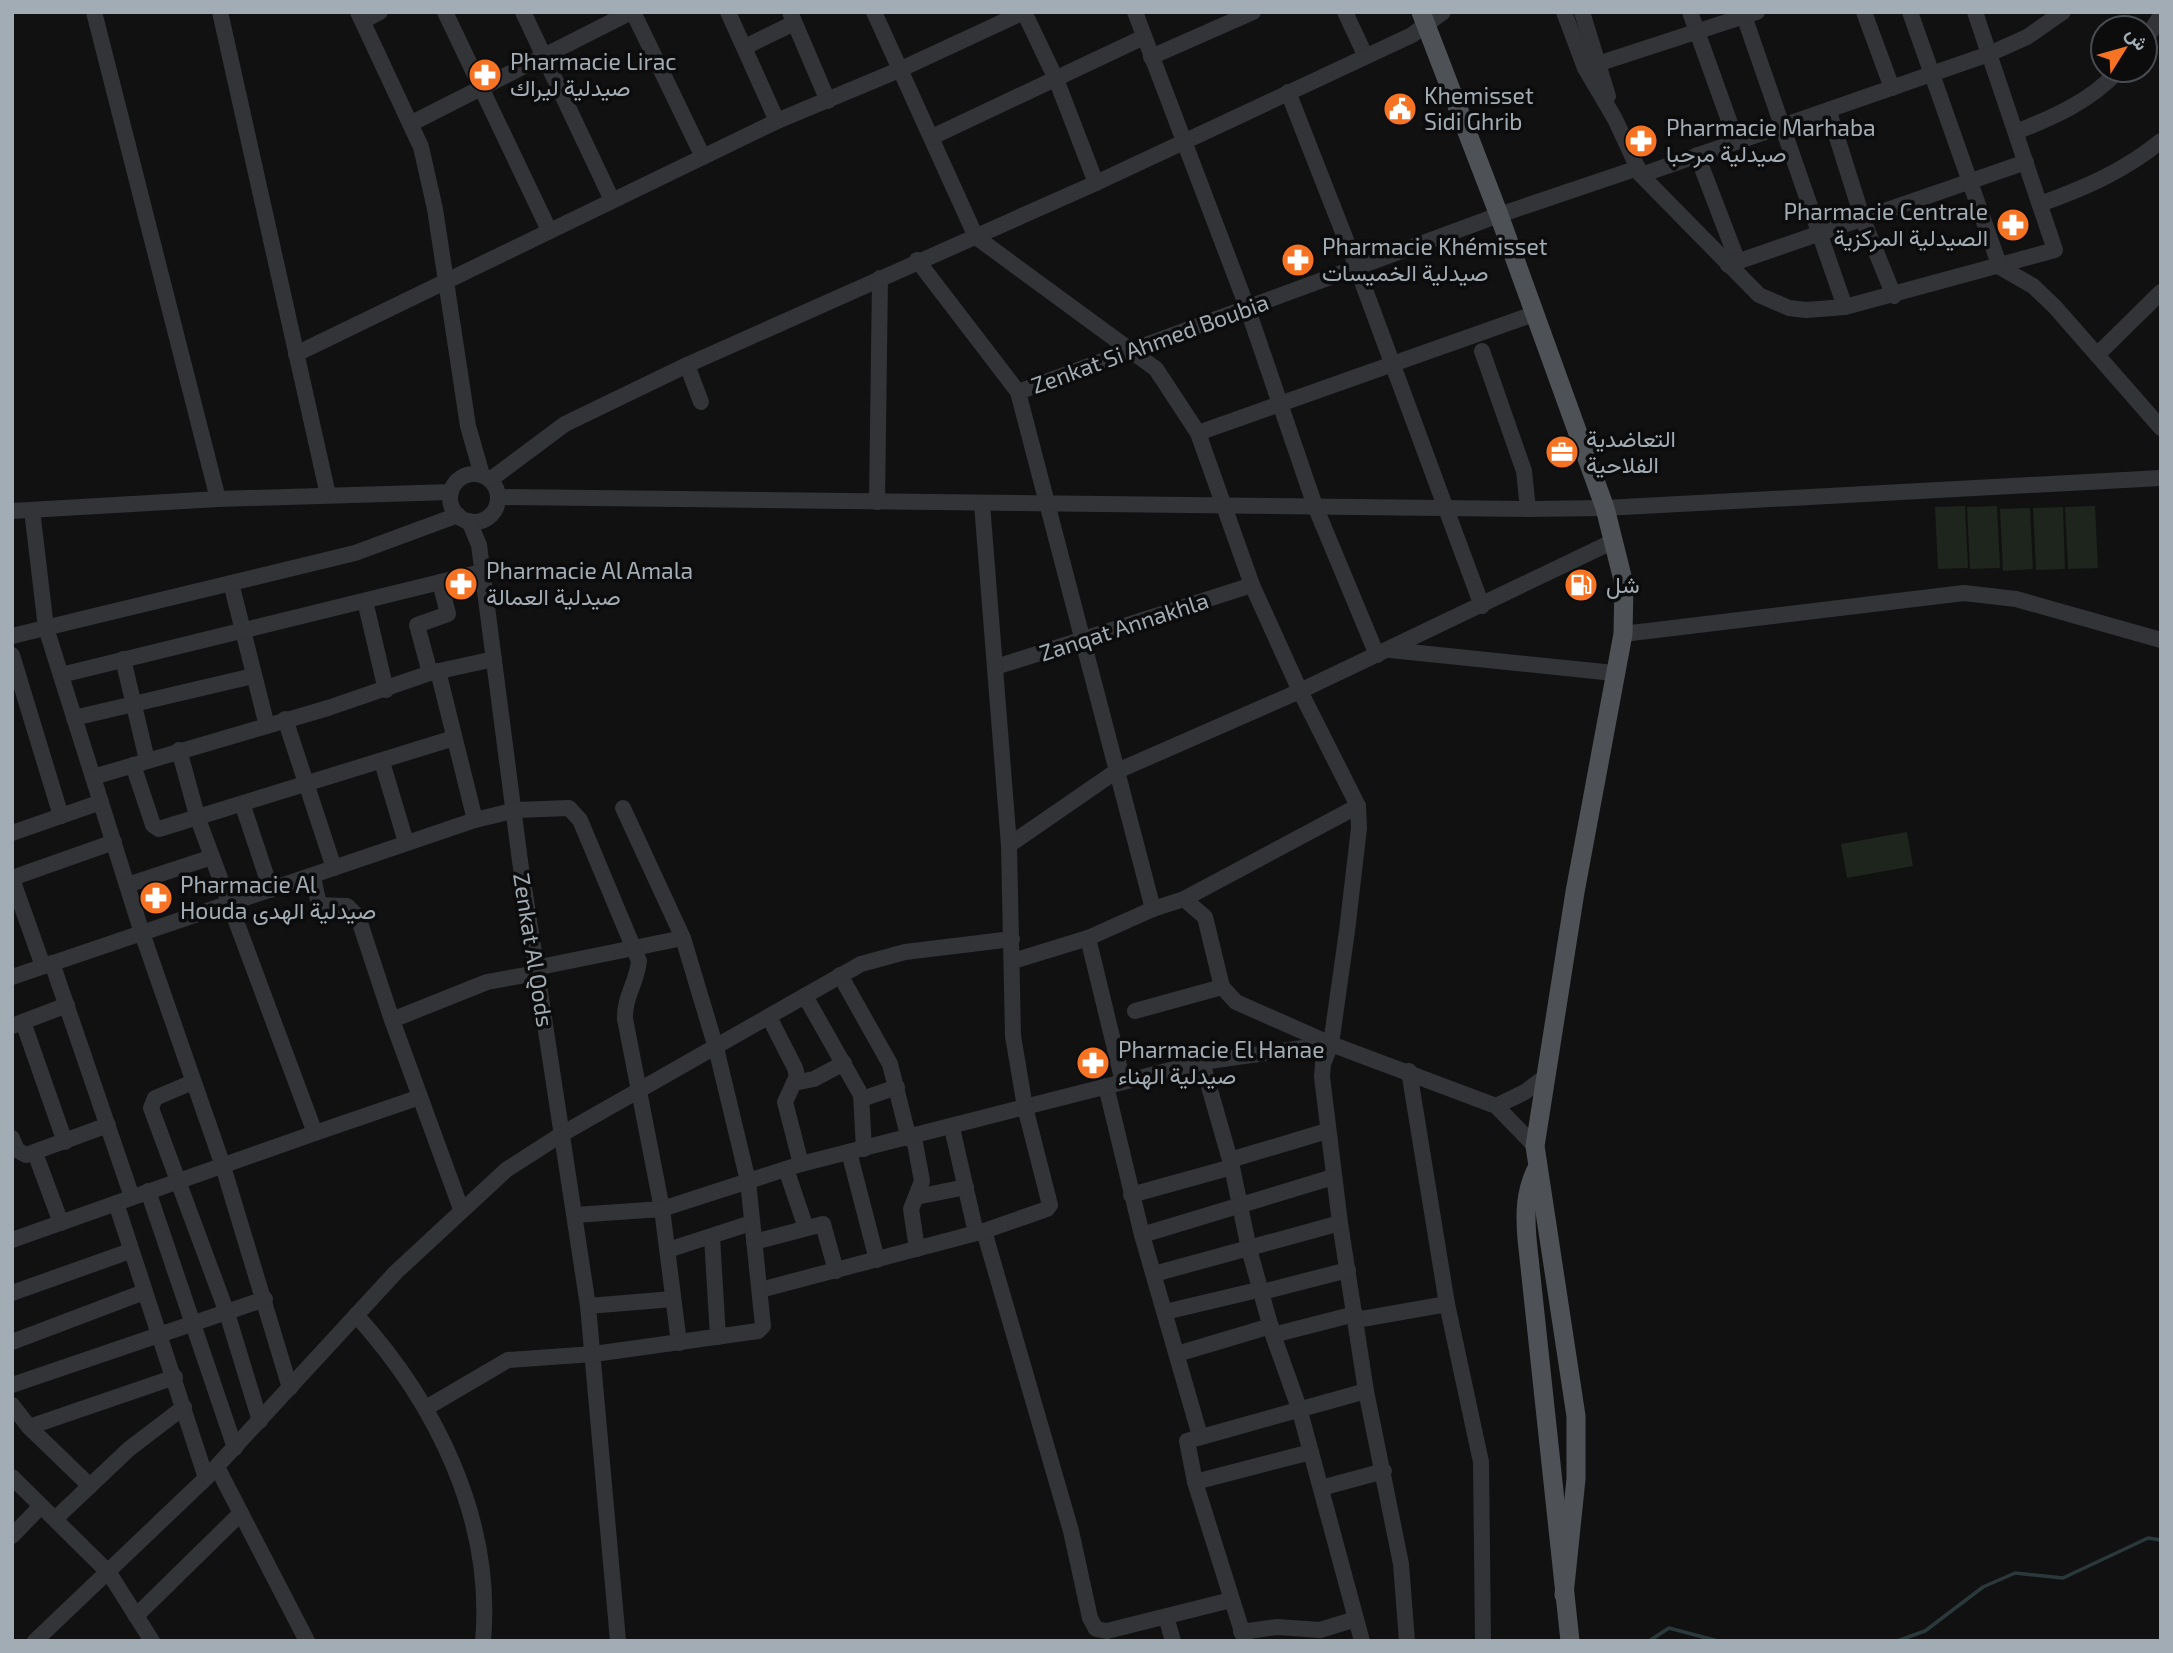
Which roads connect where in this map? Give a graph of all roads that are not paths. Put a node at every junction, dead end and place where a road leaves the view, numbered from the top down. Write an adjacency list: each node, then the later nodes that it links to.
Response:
1 (94, 12): 87 (street)
2 (220, 12): 75 (street)
3 (380, 12): 21 (street)
4 (446, 12): 36 (street)
5 (632, 12): 29 (street); 50 (street)
6 (728, 12): 26 (street)
7 (874, 12): 32 (street)
8 (1024, 12): 32 (street); 34 (street)
9 (1135, 12): 25 (street)
10 (1253, 12): 30 (street)
11 (1345, 12): 28 (street)
12 (1443, 12): 23 (street)
13 (1689, 12): 24 (street)
14 (1864, 12): 37 (street)
15 (1910, 12): 33 (street)
16 (1975, 12): 27 (street)
17 (2063, 12): 27 (street, Zenkat Si Ahmed Boubia)
18 (524, 13): 29 (street)
19 (1577, 14): 31 (street)
20 (1751, 14): 24 (street); 43 (street)
21 (360, 17): 42 (street)
22 (792, 18): 26 (street); 39 (street)
23 (1423, 19): 28 (street); 57 (main road)
24 (1696, 33): 31 (street); 46 (street)
25 (1144, 37): 30 (street); 34 (street)
26 (745, 47): 41 (street)
27 (1989, 54): 33 (street, Zenkat Si Ahmed Boubia); 44 (street)
28 (1365, 55): 38 (street)
29 (543, 56): 36 (street); 55 (street)
30 (1151, 57): 47 (street)
31 (1592, 66): 52 (street)
32 (899, 70): 39 (street); 45 (street)
33 (1932, 74): 37 (street, Zenkat Si Ahmed Boubia); 53 (street)
34 (1056, 79): 45 (street); 54 (street)
35 (2106, 84): 44 (street)
36 (481, 86): 42 (street); 59 (street)
37 (1892, 88): 40 (street, Zenkat Si Ahmed Boubia)
38 (1288, 92): 47 (street); 65 (street)
39 (828, 102): 41 (street)
40 (1829, 112): 43 (street, Zenkat Si Ahmed Boubia); 58 (street)
41 (777, 121): 50 (street)
42 (412, 123): 67 (street)
43 (1783, 124): 46 (street, Zenkat Si Ahmed Boubia); 60 (street)
44 (2016, 132): 51 (street)
45 (932, 137): 61 (street)
46 (1736, 140): 49 (street, Zenkat Si Ahmed Boubia)
47 (1183, 141): 54 (street); 70 (street)
48 (2161, 141): 56 (street)
49 (1697, 155): 52 (street, Zenkat Si Ahmed Boubia); 63 (street)
50 (703, 157): 55 (street)
51 (2026, 162): 53 (street); 56 (street)
52 (1639, 172): 57 (street, Zenkat Si Ahmed Boubia); 63 (street)
53 (1970, 181): 58 (street); 64 (street)
54 (1096, 183): 61 (street)
55 (612, 200): 59 (street)
56 (2040, 204): 64 (street)
57 (1499, 215): 65 (street, Zenkat Si Ahmed Boubia); 72 (main road)
58 (1863, 220): 60 (street); 69 (street)
59 (549, 230): 67 (street)
60 (1821, 234): 63 (street); 71 (street)
61 (976, 237): 62 (street); 73 (street)
62 (917, 260): 66 (street); 79 (street)
63 (1733, 263): 71 (street)
64 (2000, 267): 69 (street); 76 (street)
65 (1357, 268): 70 (street, Zenkat Si Ahmed Boubia); 77 (street)
66 (880, 278): 78 (street); 88 (street)
67 (446, 280): 75 (street); 85 (street)
68 (2161, 292): 76 (street)
69 (1894, 296): 71 (street)
70 (1247, 307): 73 (street, Zenkat Si Ahmed Boubia); 81 (street)
71 (1845, 307)
72 (1534, 314): 77 (street); 95 (main road)
73 (1132, 351): 79 (street, Zenkat Si Ahmed Boubia); 83 (street)
74 (1482, 351): 96 (street)
75 (296, 355): 86 (street)
76 (2097, 355): 82 (street)
77 (1390, 364): 81 (street); 94 (street)
78 (687, 365): 80 (street); 85 (street)
79 (1018, 392): 90 (street)
80 (701, 402)
81 (1281, 405): 83 (street); 91 (street)
82 (2161, 428)
83 (1198, 433): 92 (street)
84 (2161, 478): 95 (street)
85 (489, 491): 88 (street); 93 (street); 93 (street); 100 (street)
86 (328, 495): 87 (street); 93 (street)
87 (218, 499): 97 (street)
88 (877, 502): 89 (street)
89 (982, 504): 90 (street); 117 (street)
90 (1046, 504): 92 (street); 112 (street)
91 (1315, 506): 92 (street); 94 (street); 113 (street)
92 (1227, 507): 104 (street)
93 (457, 508): 100 (street); 103 (street)
94 (1445, 508): 96 (street); 106 (street)
95 (1605, 508): 96 (street); 99 (main road)
96 (1528, 509)
97 (32, 510): 98 (street); 107 (street)
98 (12, 511)
99 (1614, 541): 106 (street); 109 (main road)
100 (480, 545): 101 (street, Zenkat Al Qods)
101 (481, 572): 102 (street); 116 (street, Zenkat Al Qods)
102 (440, 582): 105 (street); 118 (street)
103 (231, 583): 107 (street); 108 (street)
104 (1252, 585): 112 (street, Zanqat Annakhla); 123 (street)
105 (365, 601): 108 (street); 122 (street)
106 (1482, 606): 113 (street)
107 (46, 628): 110 (street); 120 (street)
108 (242, 631): 115 (street); 121 (street)
109 (1623, 634): 111 (street); 119 (main road)
110 (12, 636)
111 (2161, 639)
112 (1081, 642): 117 (street, Zanqat Annakhla); 132 (street)
113 (1383, 652): 119 (street); 123 (street)
114 (12, 654): 140 (street)
115 (123, 659): 120 (street); 124 (street)
116 (494, 659): 118 (street); 139 (street, Zenkat Al Qods)
117 (996, 667): 146 (street)
118 (434, 672): 122 (street); 128 (street)
119 (1614, 673): 179 (main road)
120 (61, 675): 125 (street)
121 (253, 676): 124 (street); 127 (street)
122 (386, 690): 126 (street)
123 (1300, 691): 132 (street); 137 (street)
124 (132, 705): 125 (street); 130 (street)
125 (74, 718): 133 (street)
126 (285, 719): 127 (street); 134 (street)
127 (267, 726): 129 (street)
128 (454, 738): 131 (street); 142 (street)
129 (179, 750): 130 (street); 141 (street)
130 (140, 762): 133 (street); 141 (street)
131 (382, 762): 134 (street); 145 (street)
132 (1115, 772): 146 (street); 155 (street)
133 (93, 777): 135 (street)
134 (308, 785): 136 (street); 148 (street)
135 (101, 802): 140 (street); 144 (street)
136 (243, 806): 141 (street); 152 (street)
137 (1358, 806): 153 (street); 174 (street)
138 (624, 808): 158 (street)
139 (516, 810): 142 (street); 161 (street); 164 (street, Zenkat Al Qods)
140 (61, 816): 143 (street)
141 (198, 819): 147 (street)
142 (475, 820): 145 (street)
143 (12, 833)
144 (114, 842): 150 (street); 151 (street)
145 (406, 842): 148 (street)
146 (1009, 845): 160 (street)
147 (212, 857): 151 (street); 154 (street)
148 (334, 868): 149 (street)
149 (313, 877): 152 (street); 172 (street)
150 (12, 878): 156 (street)
151 (127, 886): 157 (street)
152 (271, 890): 154 (street)
153 (1184, 899): 155 (street); 167 (street)
154 (230, 904): 157 (street); 193 (street)
155 (1153, 909): 159 (street)
156 (19, 923): 163 (street)
157 (142, 933): 163 (street); 180 (street)
158 (683, 938): 161 (street); 175 (street)
159 (1088, 938): 162 (street); 181 (street)
160 (1012, 939): 162 (street); 165 (street)
161 (634, 948): 164 (street); 185 (street)
162 (1013, 961): 189 (street)
163 (48, 964): 166 (street); 169 (street)
164 (536, 971): 172 (street); 194 (street, Zenkat Al Qods)
165 (840, 975): 168 (street); 184 (street)
166 (12, 977)
167 (1222, 987): 170 (street); 174 (street)
168 (805, 996): 171 (street); 177 (street)
169 (67, 1005): 173 (street); 190 (street)
170 (1135, 1011)
171 (769, 1017): 175 (street); 182 (street)
172 (392, 1020): 186 (street)
173 (18, 1024): 197 (street)
174 (1331, 1044): 176 (street); 178 (street); 192 (street)
175 (716, 1048): 185 (street); 207 (street)
176 (1202, 1062): 181 (street); 202 (street)
177 (844, 1063): 182 (street); 187 (street)
178 (1409, 1072): 188 (street); 240 (street)
179 (1546, 1076): 188 (street); 198 (main road)
180 (193, 1082): 201 (street); 206 (street)
181 (1123, 1082): 183 (street)
182 (794, 1083): 203 (street)
183 (1106, 1086): 189 (street); 210 (street)
184 (897, 1087): 187 (street); 196 (street)
185 (639, 1091): 194 (street); 215 (street)
186 (420, 1097): 193 (street); 214 (street)
187 (862, 1099): 199 (street)
188 (1496, 1106): 198 (street)
189 (1025, 1107): 191 (street); 221 (street)
190 (108, 1125): 197 (street); 212 (street)
191 (952, 1128): 196 (street); 208 (street)
192 (1327, 1131): 202 (street); 205 (street)
193 (314, 1133): 201 (street)
194 (562, 1134): 214 (street); 216 (street, Zenkat Al Qods)
195 (12, 1138): 200 (street)
196 (912, 1138): 199 (street); 211 (street)
197 (65, 1142): 200 (street)
198 (1535, 1146): 204 (main road)
199 (856, 1150): 203 (street); 230 (street)
200 (35, 1153): 217 (street)
201 (222, 1163): 206 (street); 238 (street)
202 (1231, 1164): 210 (street); 213 (street)
203 (793, 1167): 207 (street); 220 (street)
204 (1538, 1167): 278 (main road); 278 (main road)
205 (1333, 1177): 213 (street); 219 (street)
206 (179, 1180): 209 (street); 243 (street)
207 (748, 1181): 215 (street); 218 (street)
208 (965, 1187): 211 (street); 221 (street)
209 (148, 1191): 212 (street); 246 (street)
210 (1131, 1195): 222 (street)
211 (916, 1196): 227 (street)
212 (124, 1200): 217 (street); 229 (street)
213 (1239, 1205): 222 (street); 226 (street)
214 (461, 1209): 244 (street)
215 (662, 1209): 216 (street); 228 (street)
216 (575, 1215): 241 (street, Zenkat Al Qods)
217 (61, 1223): 224 (street)
218 (751, 1223): 223 (street); 225 (street)
219 (1340, 1223): 226 (street); 231 (street)
220 (806, 1228): 225 (street); 232 (street)
221 (980, 1232): 227 (street); 281 (street)
222 (1142, 1235): 233 (street)
223 (712, 1237): 228 (street); 249 (street)
224 (12, 1240)
225 (754, 1242): 234 (street)
226 (1249, 1248): 233 (street); 235 (street)
227 (918, 1249): 230 (street)
228 (668, 1250): 239 (street)
229 (130, 1251): 236 (street); 237 (street)
230 (877, 1260): 232 (street)
231 (1348, 1270): 235 (street); 245 (street)
232 (836, 1271): 234 (street)
233 (1154, 1274): 242 (street)
234 (760, 1290): 249 (street)
235 (1262, 1291): 242 (street); 247 (street)
236 (12, 1293)
237 (144, 1293): 248 (street); 250 (street)
238 (265, 1299): 243 (street); 256 (street)
239 (673, 1299): 241 (street); 251 (street)
240 (1447, 1304): 245 (street); 292 (street)
241 (588, 1306): 252 (street, Zenkat Al Qods)
242 (1165, 1312): 253 (street)
243 (227, 1313): 246 (street); 262 (street)
244 (356, 1315): 256 (street); 260 (street)
245 (1356, 1317): 247 (street); 257 (street)
246 (194, 1324): 248 (street); 265 (street)
247 (1272, 1330): 253 (street); 261 (street)
248 (160, 1337): 254 (street); 255 (street)
249 (718, 1337): 251 (street)
250 (12, 1342)
251 (679, 1343): 252 (street)
252 (594, 1354): 260 (street); 288 (street, Zenkat Al Qods)
253 (1177, 1354): 264 (street)
254 (175, 1377): 259 (street); 263 (street)
255 (12, 1385)
256 (290, 1388): 262 (street)
257 (1366, 1391): 261 (street); 267 (street)
258 (12, 1405): 263 (street)
259 (184, 1407): 268 (street); 271 (street)
260 (426, 1408): 287 (street)
261 (1299, 1408): 264 (street); 266 (street)
262 (260, 1421): 265 (street)
263 (29, 1427): 271 (street)
264 (1200, 1436): 270 (street)
265 (235, 1448): 268 (street)
266 (1311, 1452): 270 (street); 272 (street)
267 (1384, 1471): 272 (street); 291 (street)
268 (212, 1473): 274 (street); 277 (street)
269 (12, 1477): 273 (street)
270 (1195, 1482): 279 (street)
271 (90, 1486): 275 (street)
272 (1321, 1488): 282 (street)
273 (41, 1506): 275 (street); 276 (street)
274 (241, 1513): 280 (street); 286 (street)
275 (55, 1519): 277 (street)
276 (12, 1536)
277 (109, 1573): 280 (street); 284 (street)
278 (1564, 1595): 293 (main road)
279 (1231, 1600): 281 (street); 283 (street)
280 (136, 1616): 285 (street)
281 (1166, 1617): 289 (street)
282 (1356, 1619): 283 (street); 290 (street)
283 (1243, 1636)
284 (35, 1641)
285 (152, 1641)
286 (307, 1641)
287 (484, 1641)
288 (618, 1641)
289 (1173, 1641)
290 (1362, 1641)
291 (1408, 1641)
292 (1483, 1641)
293 (1570, 1641)

